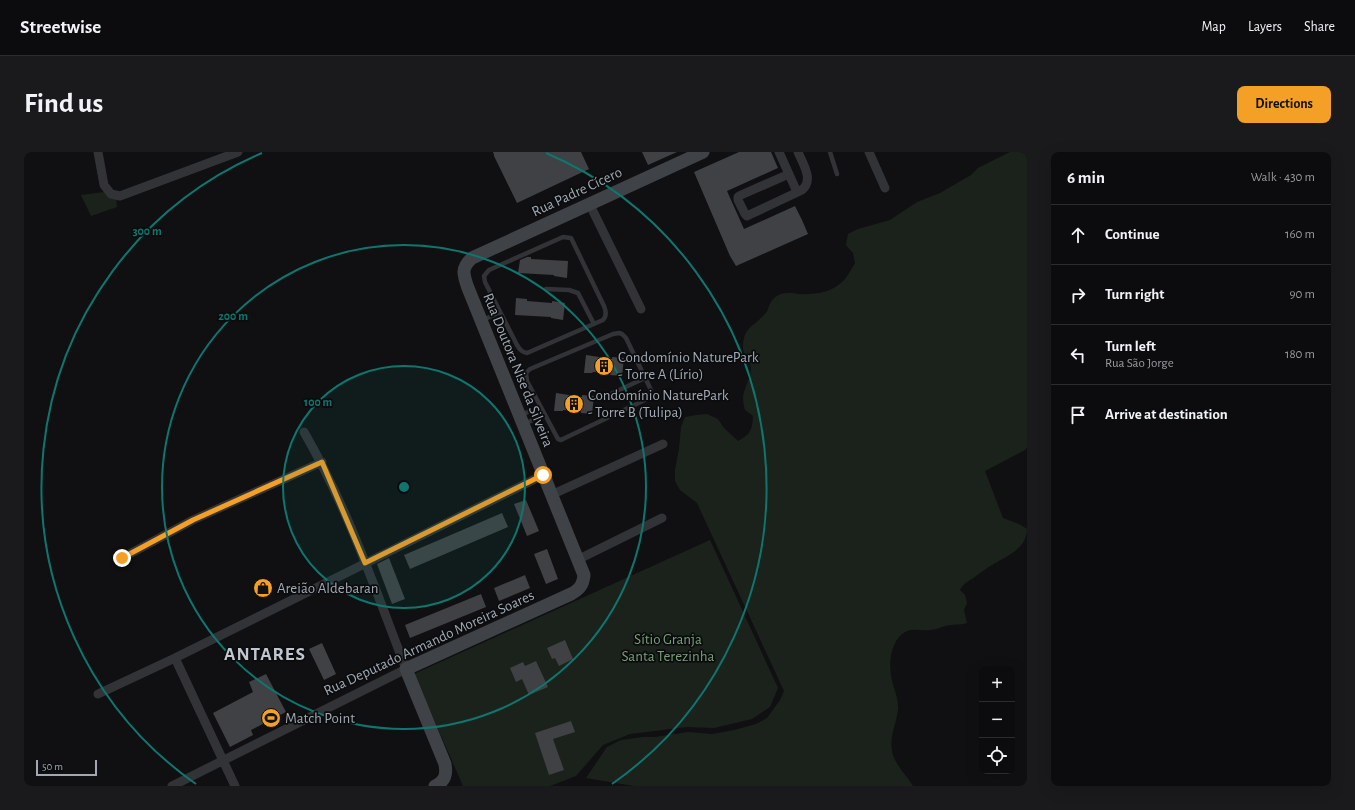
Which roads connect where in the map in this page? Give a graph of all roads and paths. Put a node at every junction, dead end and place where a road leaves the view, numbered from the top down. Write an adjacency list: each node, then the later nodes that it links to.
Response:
1 (98, 152): 2 (street)
2 (238, 152)
3 (703, 152): 12 (street, Rua Padre Cícero)
4 (778, 152): 8 (street)
5 (798, 152): 11 (street)
6 (830, 152): 9 (lane)
7 (869, 152): 10 (street)
8 (788, 174): 11 (street); 11 (street)
9 (837, 174)
10 (885, 188)
11 (797, 192)
12 (589, 204): 13 (street, Rua Padre Cícero); 15 (street)
13 (465, 264): 17 (street, Rua Doutora Nise da Silveira)
14 (546, 289): 18 (lane)
15 (641, 309)
16 (500, 312): 17 (lane); 18 (lane); 18 (lane)
17 (481, 321): 23 (street, Rua Doutora Nise da Silveira)
18 (594, 324)
19 (645, 378): 20 (lane); 21 (lane); 22 (lane)
20 (602, 398)
21 (540, 407): 22 (lane); 23 (lane)
22 (544, 414): 23 (lane)
23 (521, 420): 27 (street, Rua Doutora Nise da Silveira)
24 (304, 432): 26 (street)
25 (663, 444): 28 (street)
26 (322, 462): 30 (street); 32 (street)
27 (543, 475): 28 (street, Rua Doutora Nise da Silveira); 32 (street)
28 (551, 495): 31 (street, Rua Doutora Nise da Silveira)
29 (662, 518): 31 (street)
30 (122, 558)
31 (577, 560): 33 (street, Rua Doutora Nise da Silveira)
32 (365, 563): 34 (street); 35 (street)
33 (571, 594): 35 (street, Rua Deputado Armando Moreira Soares)
34 (175, 658): 36 (street); 37 (street)
35 (406, 669): 37 (street, Rua Deputado Armando Moreira Soares); 40 (street)
36 (98, 694)
37 (224, 760): 38 (street, Rua Deputado Armando Moreira Soares); 39 (street)
38 (172, 786)
39 (235, 786)
40 (435, 786)

